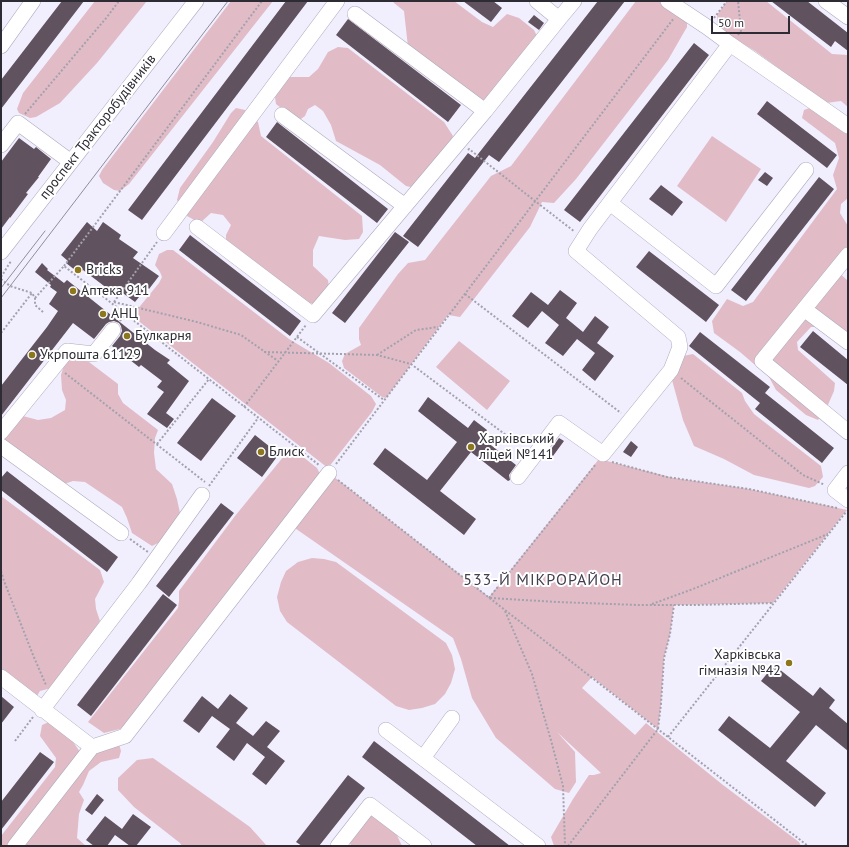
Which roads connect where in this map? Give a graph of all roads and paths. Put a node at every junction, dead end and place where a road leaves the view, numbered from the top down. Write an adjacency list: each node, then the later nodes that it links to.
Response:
1 (34, 1): 17 (street)
2 (119, 1): 21 (path)
3 (196, 1): 25 (street, проспект Тракторобудівників)
4 (262, 1): 35 (path)
5 (337, 1): 31 (street)
6 (537, 1): 16 (street)
7 (574, 1): 16 (street)
8 (668, 1): 12 (street)
9 (727, 1): 14 (path)
10 (738, 1): 18 (path)
11 (826, 1): 15 (street)
12 (680, 10): 18 (street); 27 (path)
13 (356, 14): 19 (street)
14 (716, 15)
15 (848, 17)
16 (559, 19): 19 (street)
17 (4, 36)
18 (730, 44): 22 (street); 28 (street)
19 (485, 111): 24 (street)
20 (282, 114): 29 (street)
21 (18, 123): 23 (street); 25 (street)
22 (848, 126)
23 (1, 145)
24 (448, 156): 27 (path); 29 (street)
25 (71, 162): 33 (street, проспект Тракторобудівників)
26 (806, 170): 28 (street)
27 (535, 202): 32 (path); 38 (path)
28 (610, 203): 32 (street)
29 (405, 206): 43 (street)
30 (197, 227): 43 (street)
31 (164, 233): 40 (path)
32 (584, 238): 56 (street)
33 (4, 255): 36 (path)
34 (848, 255): 41 (street)
35 (63, 267): 39 (path); 40 (path)
36 (1, 278): 37 (path)
37 (32, 292): 39 (path); 46 (path)
38 (465, 294): 44 (path); 61 (path)
39 (35, 298): 42 (path)
40 (114, 303): 49 (path); 57 (path)
41 (804, 309): 48 (street); 63 (street)
42 (43, 312)
43 (313, 315): 47 (path)
44 (439, 327): 52 (path); 54 (path)
45 (114, 330): 55 (street)
46 (1, 333)
47 (297, 337): 50 (path); 51 (path)
48 (848, 342)
49 (264, 352): 50 (path); 53 (path)
50 (285, 352): 51 (path); 53 (path)
51 (320, 353): 52 (path); 58 (path)
52 (377, 355): 54 (path)
53 (278, 362): 59 (path)
54 (411, 364): 58 (path); 64 (path)
55 (55, 366): 62 (street); 65 (path)
56 (670, 370): 61 (street); 72 (path)
57 (209, 380): 59 (path); 65 (path)
58 (384, 400): 68 (path)
59 (244, 407): 60 (path)
60 (258, 418): 68 (path); 71 (path)
61 (631, 420): 67 (street)
62 (1, 432)
63 (848, 432)
64 (510, 438)
65 (157, 445): 71 (path)
66 (1, 446): 75 (street)
67 (601, 457): 70 (street); 73 (path); 79 (path)
68 (329, 473): 79 (path); 92 (street)
69 (848, 473): 72 (street)
70 (518, 477)
71 (206, 490): 77 (street)
72 (835, 490): 73 (street)
73 (844, 504)
74 (848, 509): 76 (path)
75 (121, 533): 77 (path)
76 (829, 534): 80 (path); 81 (path)
77 (157, 558): 85 (street)
78 (1, 570): 85 (path)
79 (489, 598): 81 (path); 83 (path)
80 (773, 603): 82 (path); 90 (path)
81 (649, 605): 82 (path)
82 (674, 605): 88 (path)
83 (505, 610): 88 (path); 98 (path)
84 (1, 677): 86 (street)
85 (52, 697): 86 (street)
86 (41, 709): 91 (path); 92 (street)
87 (452, 718): 93 (street)
88 (658, 729): 90 (path); 98 (path)
89 (386, 730): 93 (street)
90 (668, 736): 99 (path)
91 (15, 741)
92 (92, 747): 94 (street)
93 (423, 758): 97 (street)
94 (15, 846)
95 (338, 846): 96 (street)
96 (424, 846)
97 (538, 846)
98 (567, 846)
99 (808, 846)

